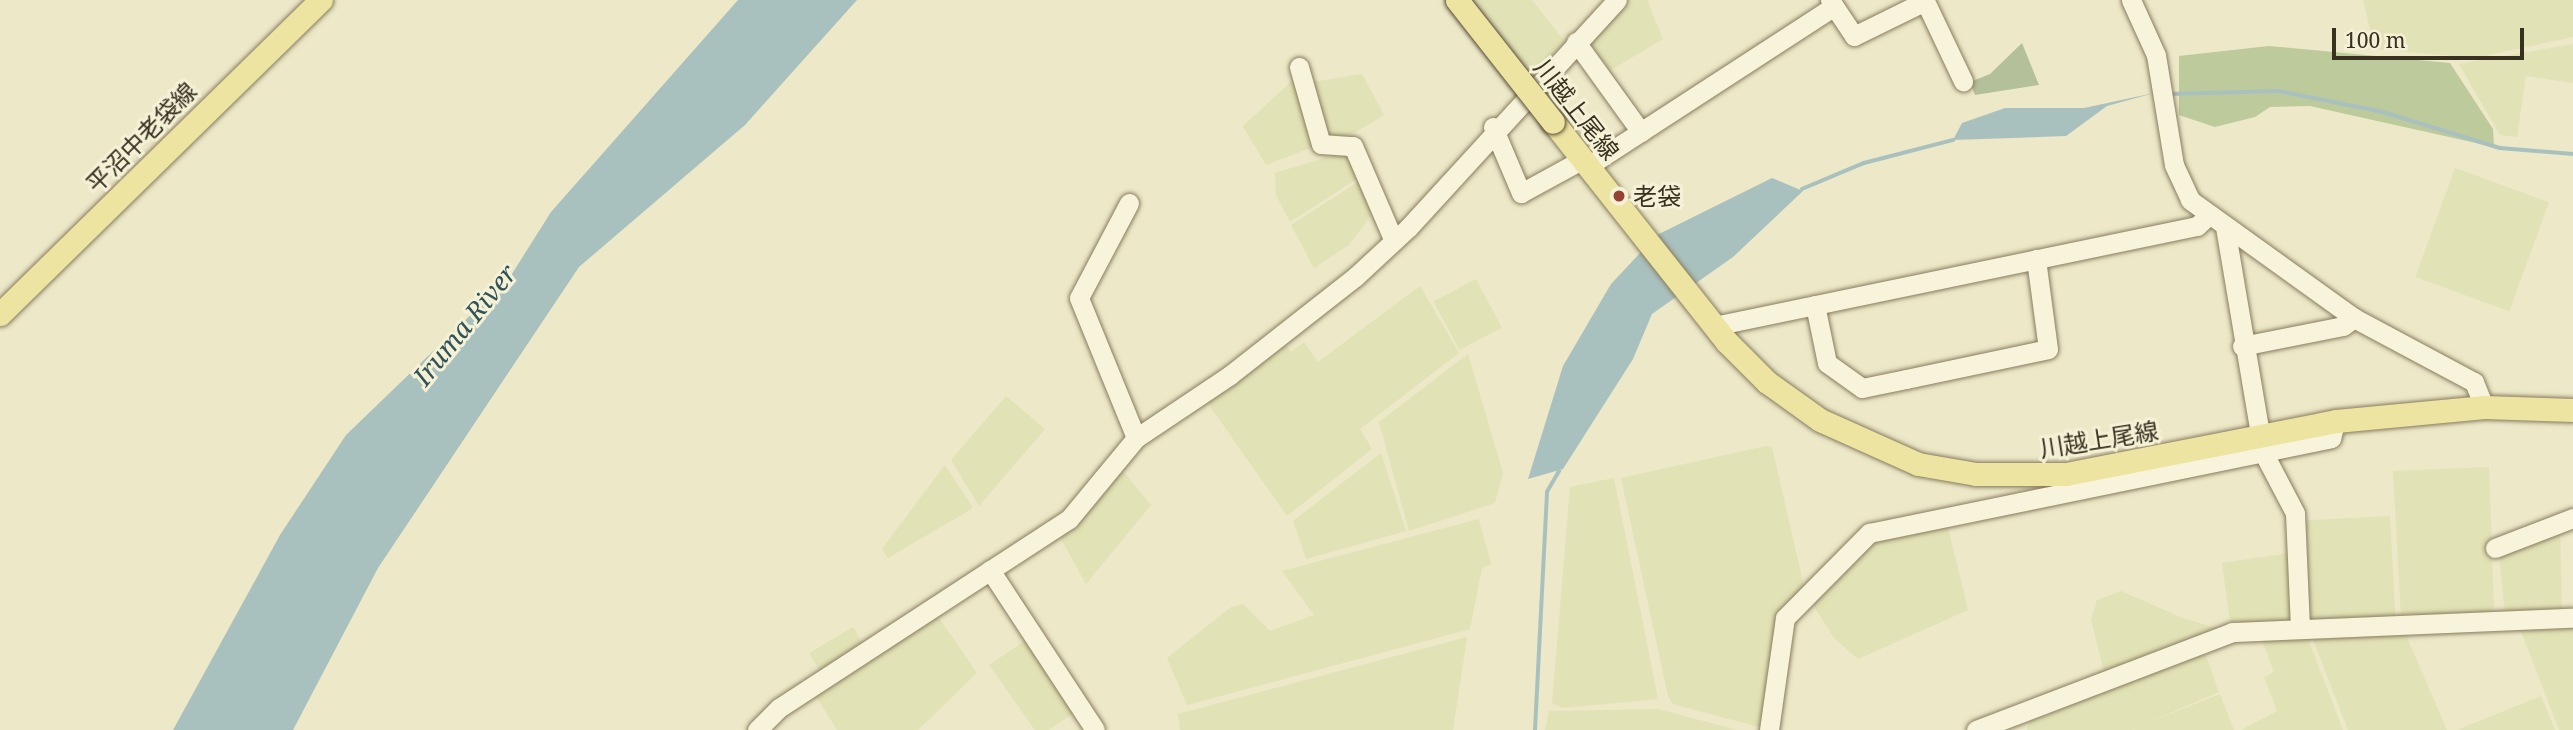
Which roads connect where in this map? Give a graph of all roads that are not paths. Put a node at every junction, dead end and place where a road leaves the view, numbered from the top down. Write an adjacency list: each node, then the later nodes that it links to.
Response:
1 (321, 0): 17 (main road, 平沼中老袋線)
2 (1457, 0): 11 (main road, 川越上尾線, bridge)
3 (1616, 0): 6 (street)
4 (2131, 0): 13 (street)
5 (1832, 3): 8 (street); 10 (street)
6 (1576, 42): 9 (street); 10 (street)
7 (1299, 67): 14 (street)
8 (1963, 80)
9 (1493, 127): 11 (street); 14 (street)
10 (1641, 132): 11 (street)
11 (1585, 162): 19 (main road, 川越上尾線)
12 (1129, 204): 23 (street)
13 (2217, 221): 15 (street); 18 (street); 20 (street)
14 (1394, 241): 23 (street)
15 (2036, 259): 16 (street); 16 (street)
16 (1815, 305): 19 (street)
17 (0, 314)
18 (2354, 318): 20 (street); 21 (street)
19 (1714, 327): 24 (main road, 川越上尾線)
20 (2242, 346): 24 (street)
21 (2484, 407): 22 (main road, 川越上尾線); 24 (main road, 川越上尾線)
22 (2573, 411)
23 (1136, 438): 27 (street)
24 (2261, 443): 29 (street); 32 (street)
25 (2573, 518): 26 (street)
26 (2495, 548)
27 (990, 570): 30 (street); 31 (street)
28 (2573, 618): 29 (street)
29 (2300, 629): 33 (street)
30 (757, 730)
31 (1095, 730)
32 (1769, 730)
33 (1976, 730)

